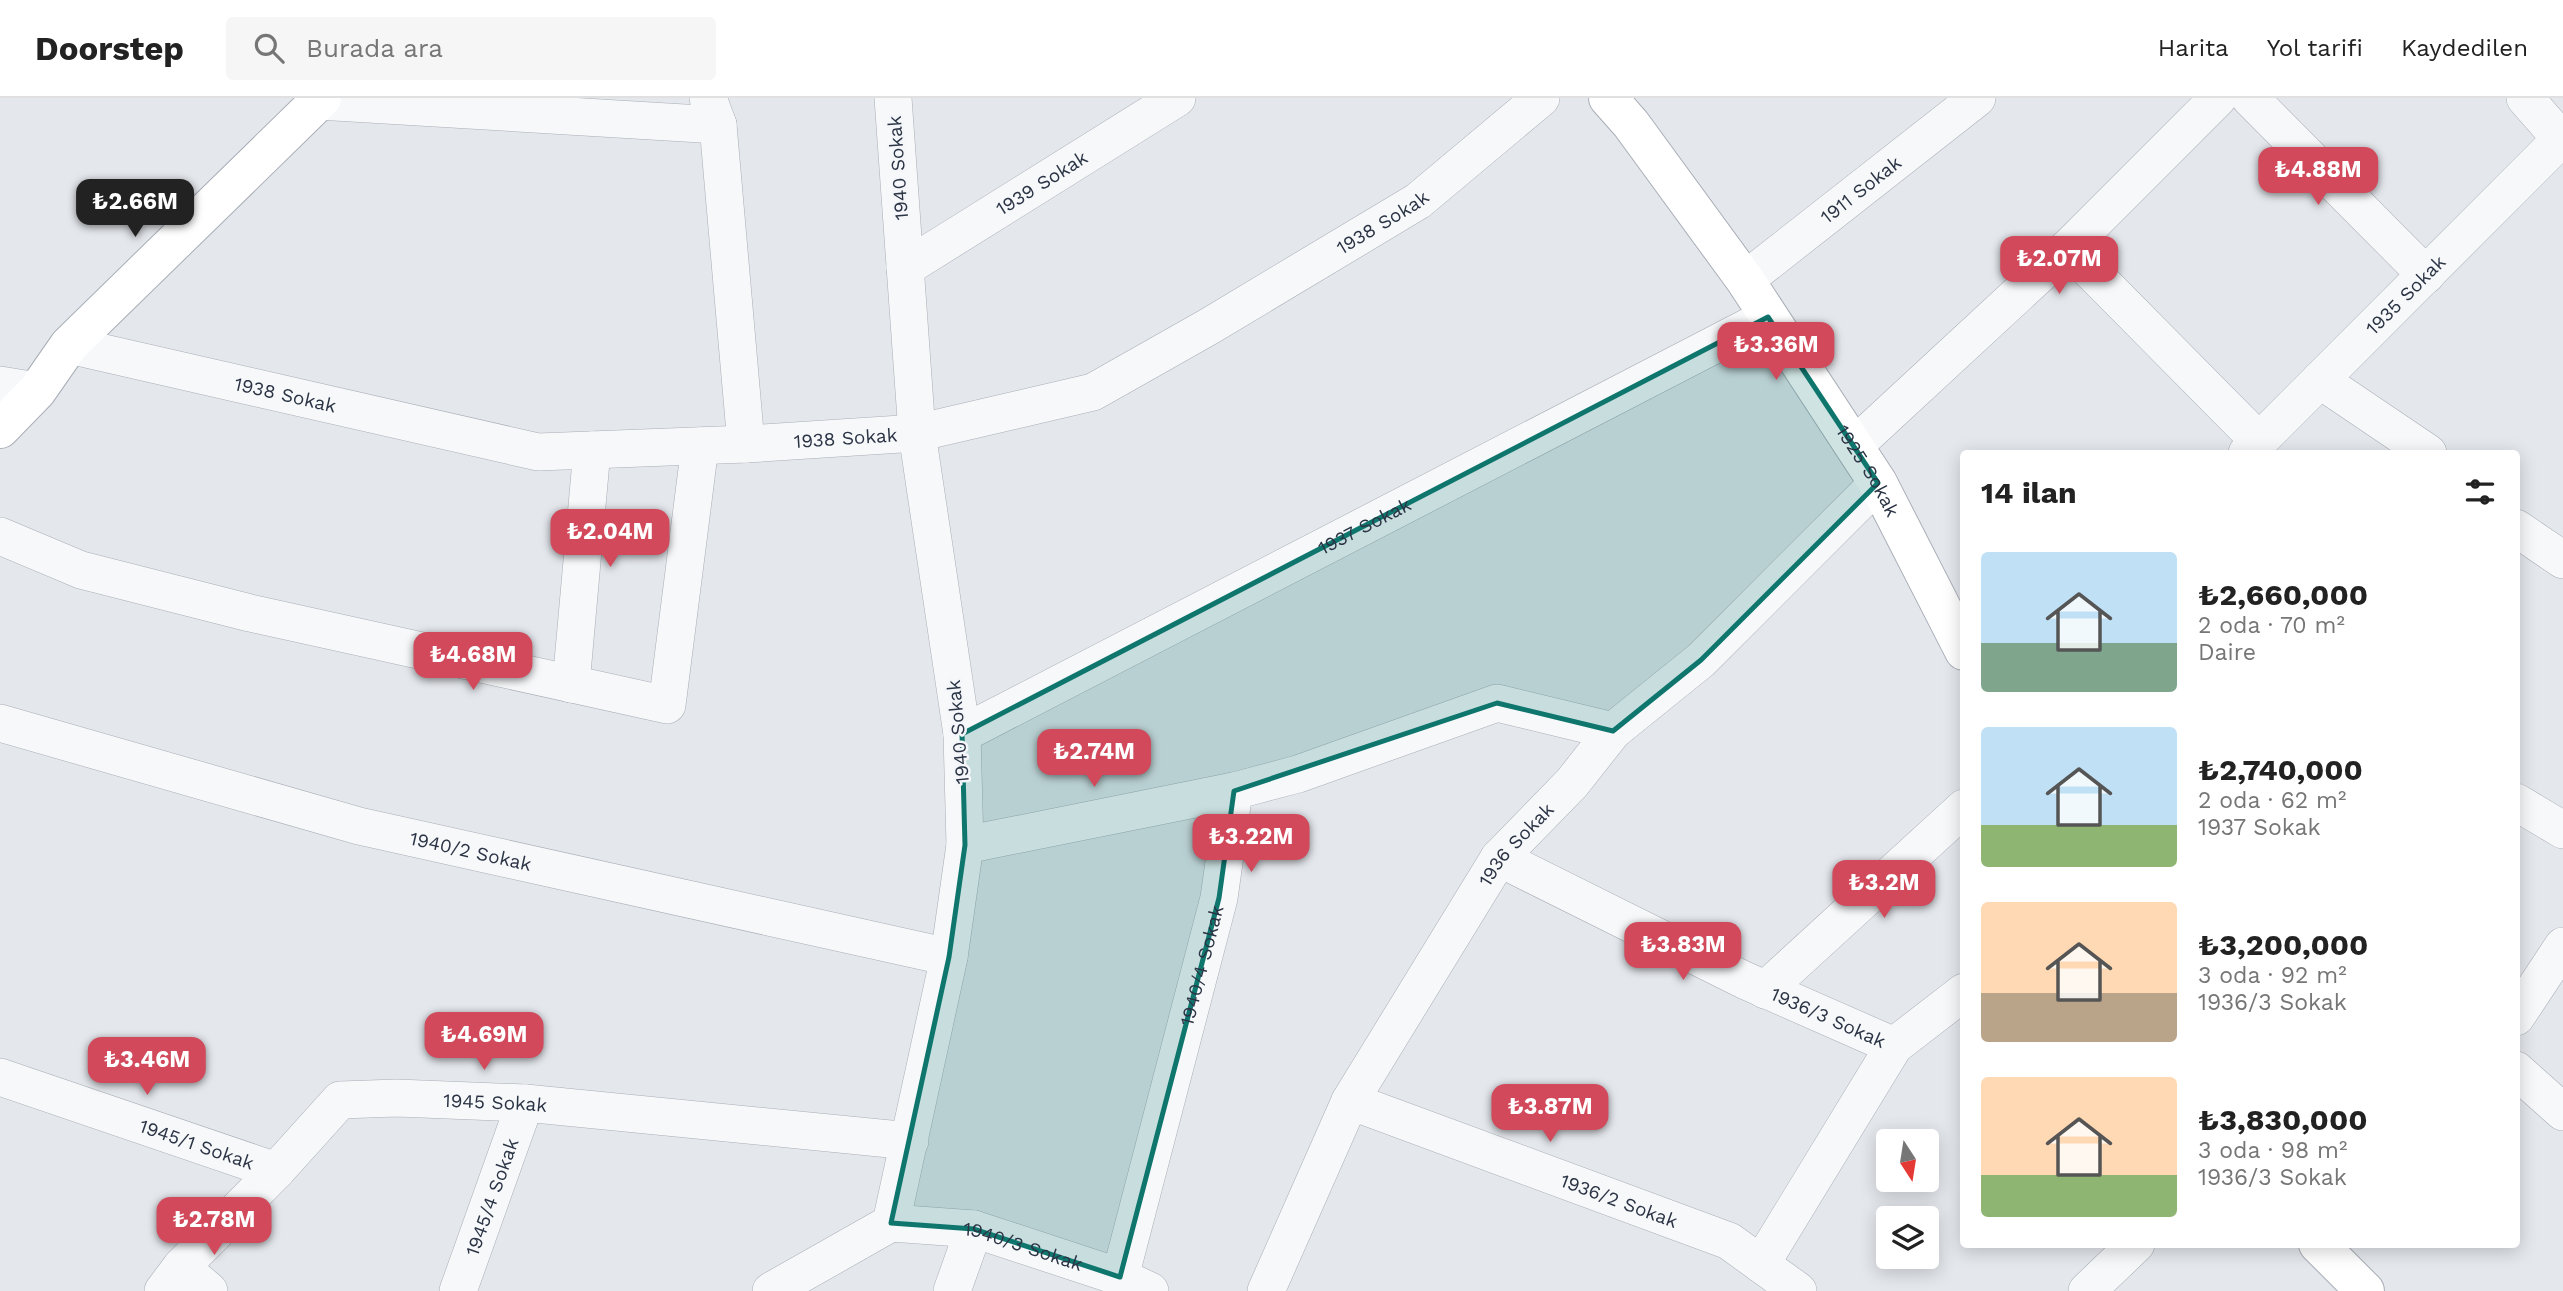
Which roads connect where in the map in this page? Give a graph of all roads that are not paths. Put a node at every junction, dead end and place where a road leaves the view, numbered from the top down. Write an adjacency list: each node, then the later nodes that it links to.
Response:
1 (893, 98): 13 (street, 1940 Sokak)
2 (1177, 98): 13 (street, 1939 Sokak)
3 (1541, 98): 22 (street, 1938 Sokak)
4 (1608, 98): 15 (street, 1925 Sokak)
5 (1977, 98): 15 (street, 1911 Sokak)
6 (2218, 98): 12 (street)
7 (2250, 98): 14 (street)
8 (2525, 98): 11 (street)
9 (320, 99): 10 (street); 17 (street)
10 (713, 111): 23 (street)
11 (2562, 138): 14 (street, 1935 Sokak)
12 (2068, 248): 25 (street); 26 (street)
13 (905, 268): 22 (street, 1940 Sokak)
14 (2426, 275): 18 (street, 1935 Sokak)
15 (1745, 281): 16 (street, 1925 Sokak)
16 (1768, 317): 25 (street, 1925 Sokak); 37 (street, 1937 Sokak)
17 (69, 345): 20 (street); 27 (street, 1938 Sokak)
18 (2320, 380): 26 (street, 1935 Sokak); 28 (street)
19 (0, 385): 20 (street)
20 (37, 391): 21 (street)
21 (0, 429)
22 (917, 433): 23 (street, 1938 Sokak); 37 (street, 1940 Sokak)
23 (746, 444): 24 (street, 1938 Sokak)
24 (700, 446): 27 (street, 1938 Sokak); 34 (street)
25 (1854, 446): 29 (street, 1925 Sokak)
26 (2253, 447)
27 (592, 450): 34 (street)
28 (2424, 450)
29 (1878, 483): 33 (street, 1925 Sokak); 36 (street, 1936 Sokak)
30 (2520, 532): 32 (street)
31 (0, 536): 34 (street)
32 (2563, 560)
33 (1960, 643)
34 (571, 684)
35 (0, 723): 45 (street, 1940/2 Sokak)
36 (1613, 731): 38 (street); 43 (street, 1936 Sokak)
37 (962, 734): 42 (street, 1940 Sokak)
38 (1234, 791): 42 (street); 63 (street, 1940/4 Sokak)
39 (2520, 804): 41 (street)
40 (1960, 811): 46 (street)
41 (2563, 830)
42 (965, 845): 45 (street, 1940 Sokak)
43 (1499, 858): 46 (street, 1936/3 Sokak); 52 (street, 1936 Sokak)
44 (2563, 946): 48 (street)
45 (949, 957): 55 (street, 1940 Sokak)
46 (1765, 990): 49 (street, 1936/3 Sokak)
47 (1960, 995): 49 (street)
48 (2520, 1011)
49 (1894, 1046): 61 (street)
50 (2520, 1074): 54 (street)
51 (0, 1077): 56 (street, 1945/1 Sokak)
52 (1350, 1101): 61 (street, 1936/2 Sokak); 68 (street, 1936 Sokak)
53 (525, 1103): 55 (street, 1945 Sokak); 56 (street, 1945 Sokak); 65 (street, 1945/4 Sokak)
54 (2563, 1112)
55 (910, 1141): 57 (street, 1940 Sokak)
56 (276, 1171): 62 (street, 1945 Sokak)
57 (891, 1223): 58 (street, 1940/3 Sokak); 66 (street)
58 (974, 1229): 63 (street, 1940/3 Sokak); 67 (street)
59 (2132, 1248): 70 (street)
60 (2328, 1248): 71 (street)
61 (1760, 1264): 69 (street, 1936/2 Sokak)
62 (172, 1279): 64 (street)
63 (1135, 1284)
64 (209, 1291)
65 (458, 1291)
66 (771, 1291)
67 (952, 1291)
68 (1266, 1291)
69 (1798, 1291)
70 (2087, 1291)
71 (2365, 1291)

